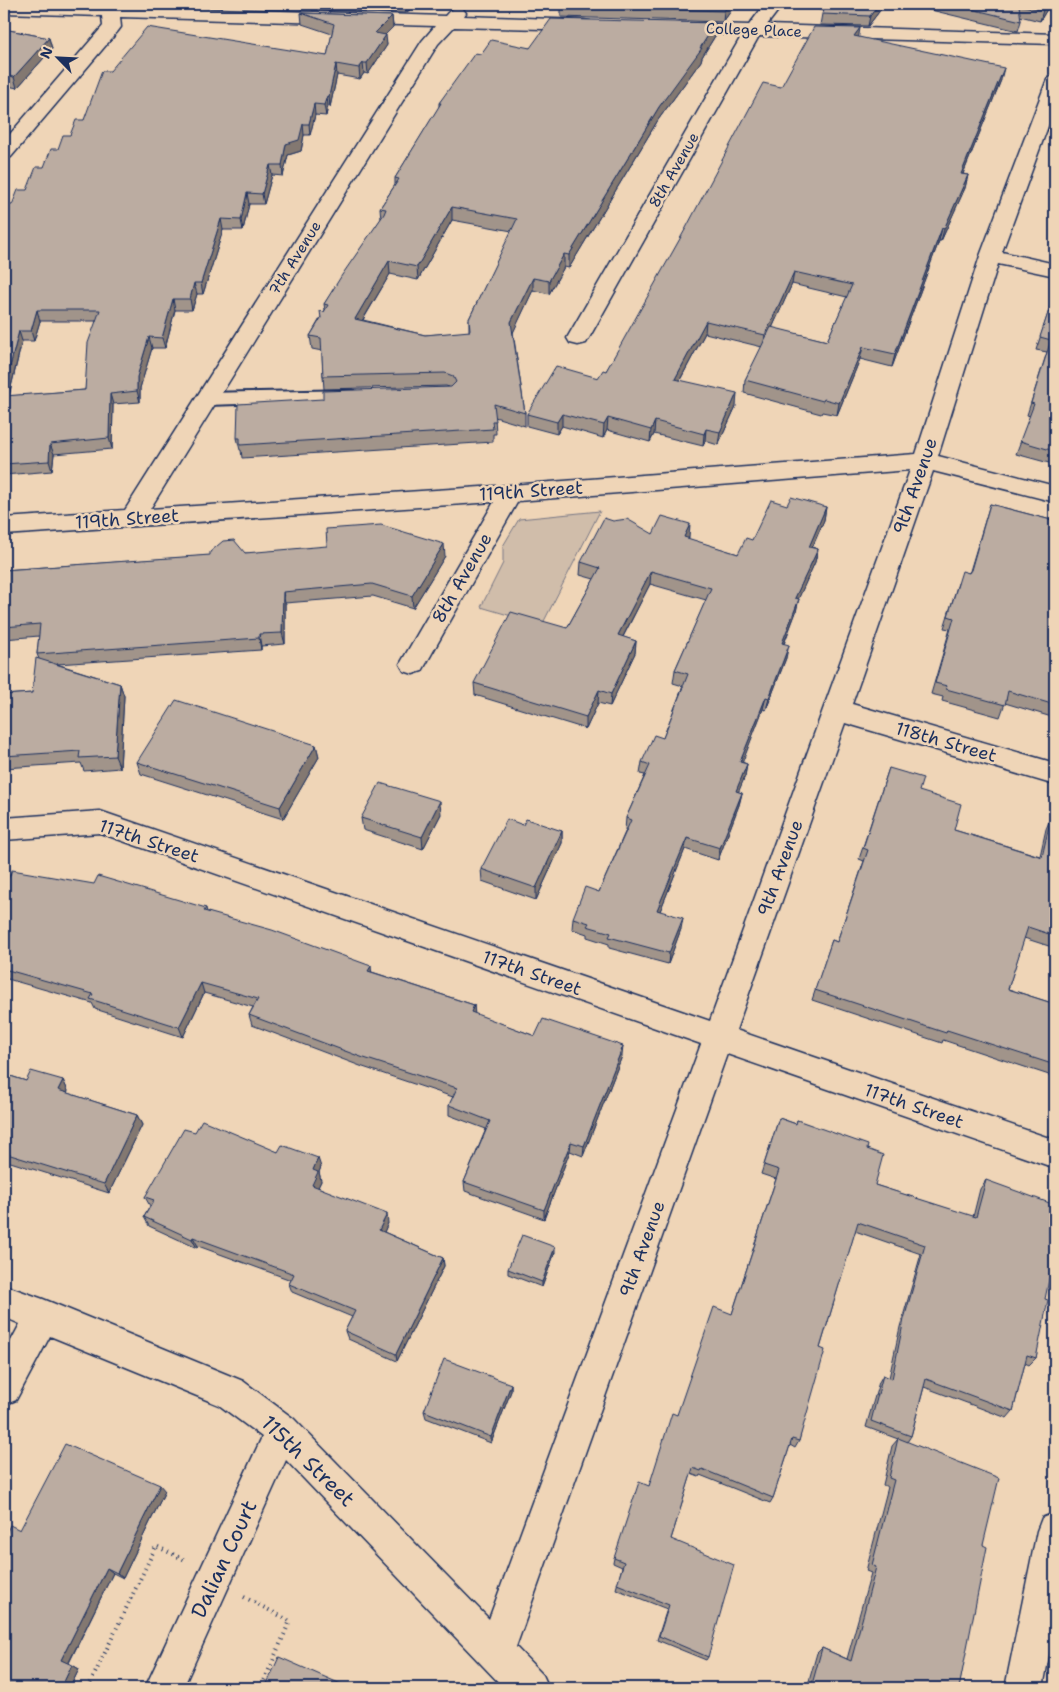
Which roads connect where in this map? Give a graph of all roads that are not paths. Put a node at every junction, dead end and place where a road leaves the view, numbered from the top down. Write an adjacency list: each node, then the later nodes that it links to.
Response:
1 (466, 4): 5 (street, 7th Avenue)
2 (774, 4): 8 (street, 8th Avenue)
3 (4, 8): 4 (street)
4 (110, 8): 5 (street); 11 (street)
5 (450, 21): 6 (street); 16 (street, 7th Avenue)
6 (604, 26)
7 (662, 28): 8 (street, College Place)
8 (753, 31): 9 (street, College Place); 14 (street, 8th Avenue)
9 (1055, 39)
10 (1055, 82): 12 (street, 9th Avenue)
11 (4, 153)
12 (990, 256): 13 (street); 17 (street, 9th Avenue)
13 (1055, 270)
14 (578, 338)
15 (369, 395): 16 (lane)
16 (207, 399): 20 (street, 7th Avenue)
17 (925, 461): 18 (street, 119th Street); 19 (street, 119th Street); 23 (street, 9th Avenue)
18 (511, 492): 20 (street, 119th Street); 22 (street, 8th Avenue)
19 (1055, 494)
20 (132, 518): 21 (street, 119th Street)
21 (4, 527)
22 (413, 664)
23 (837, 710): 24 (street, 118th Street); 26 (street, 9th Avenue)
24 (1055, 774)
25 (4, 829): 26 (street, 117th Street)
26 (719, 1038): 27 (street, 117th Street); 33 (street, 9th Avenue)
27 (1055, 1154)
28 (4, 1301): 29 (street, 115th Street)
29 (42, 1315): 30 (street); 31 (street, 115th Street)
30 (4, 1388)
31 (282, 1431): 33 (street, 115th Street); 34 (street, Dalian Court)
32 (1055, 1531): 36 (street)
33 (496, 1651): 35 (street, 115th Street)
34 (164, 1688)
35 (530, 1688)
36 (1024, 1688)

